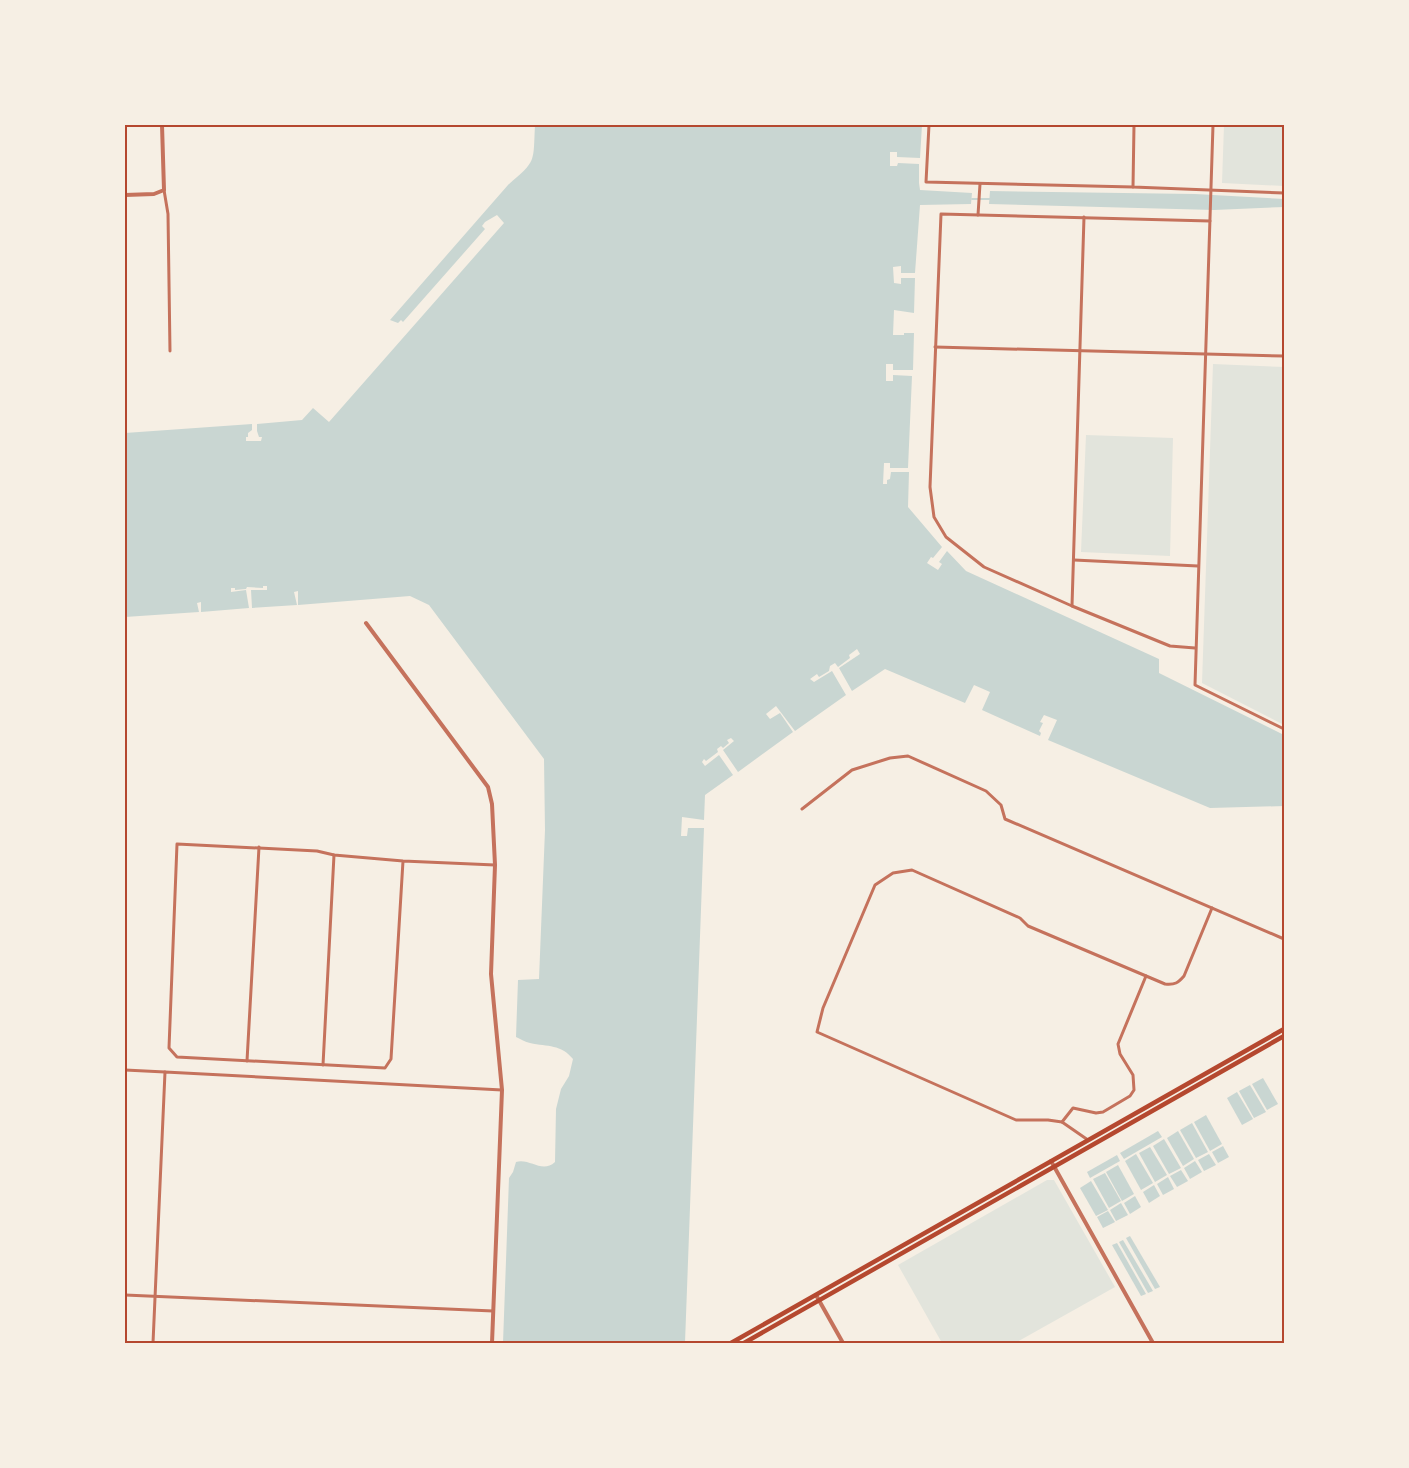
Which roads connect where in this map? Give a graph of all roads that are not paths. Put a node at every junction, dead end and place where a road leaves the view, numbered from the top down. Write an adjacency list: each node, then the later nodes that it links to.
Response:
1 (162, 125): 7 (street)
2 (929, 125): 5 (street)
3 (1134, 125): 6 (street)
4 (1213, 125): 8 (street)
5 (980, 184): 6 (street); 11 (street)
6 (1133, 187): 8 (street)
7 (164, 190): 10 (street); 16 (street)
8 (1211, 190): 9 (street); 13 (street)
9 (1284, 193)
10 (125, 195)
11 (978, 215): 12 (street); 14 (street)
12 (1084, 217): 13 (street); 15 (street)
13 (1210, 221): 17 (street)
14 (935, 347): 15 (street); 21 (street)
15 (1081, 350): 17 (street); 19 (street)
16 (170, 351)
17 (1206, 354): 18 (street); 20 (street)
18 (1284, 356)
19 (1074, 560): 20 (street); 21 (street)
20 (1198, 566): 23 (street)
21 (1072, 606): 23 (street)
22 (366, 622): 29 (street)
23 (1195, 648): 24 (street)
24 (1284, 729)
25 (802, 809): 30 (street)
26 (259, 847): 27 (street); 35 (street); 35 (street)
27 (334, 855): 28 (street); 36 (street)
28 (404, 861): 29 (street); 36 (street)
29 (495, 865): 39 (street)
30 (1212, 908): 31 (street); 32 (street)
31 (1284, 939)
32 (1146, 976): 40 (street); 40 (street)
33 (1284, 1029): 41 (main road)
34 (1284, 1036): 42 (main road)
35 (247, 1061): 36 (street)
36 (323, 1065)
37 (125, 1070): 38 (street)
38 (165, 1072): 39 (street); 44 (street)
39 (502, 1090): 46 (street)
40 (1062, 1122): 41 (street)
41 (1088, 1140): 42 (main road)
42 (1053, 1164): 45 (main road); 52 (street)
43 (125, 1296): 44 (street)
44 (155, 1296): 46 (street); 47 (street)
45 (817, 1297): 49 (main road); 50 (main road); 51 (street)
46 (493, 1310): 48 (street)
47 (153, 1343)
48 (492, 1343)
49 (731, 1343)
50 (744, 1343)
51 (843, 1343)
52 (1153, 1343)

